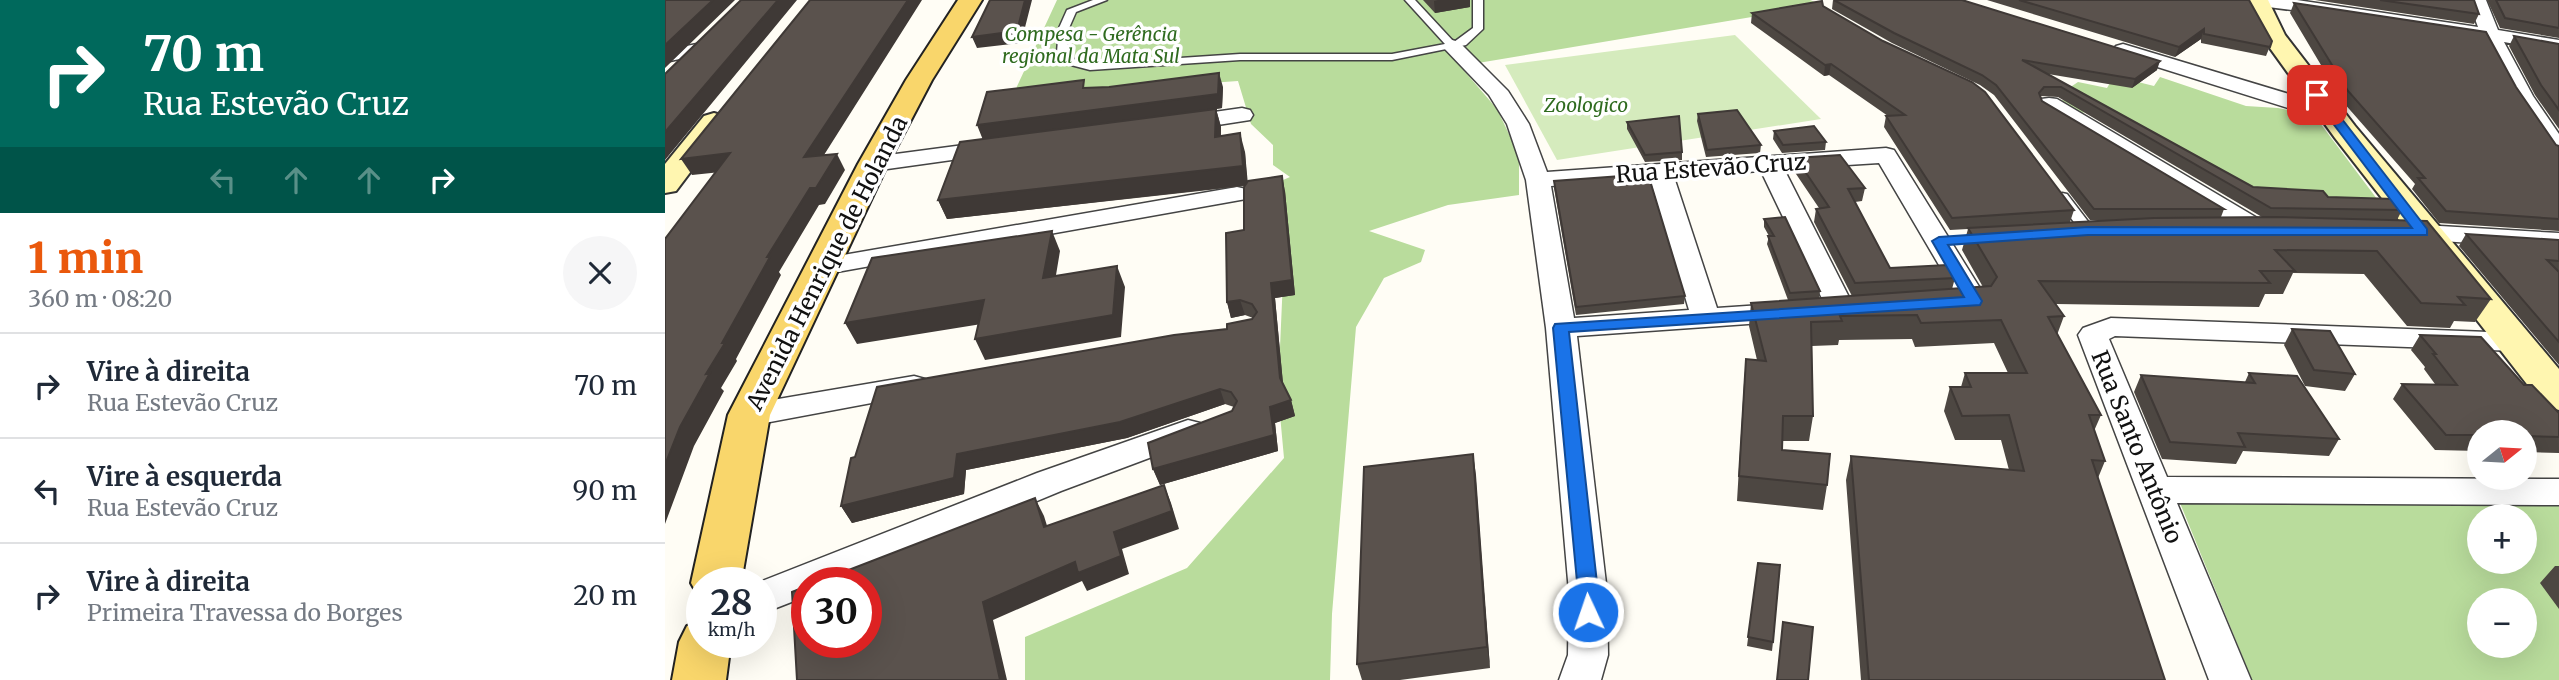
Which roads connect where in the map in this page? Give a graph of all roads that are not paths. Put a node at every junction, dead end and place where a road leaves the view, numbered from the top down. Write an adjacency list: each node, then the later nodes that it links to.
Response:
1 (969, 0): 22 (main road, Avenida Henrique de Holanda)
2 (1102, 0): 10 (lane)
3 (1411, 0): 10 (lane)
4 (1478, 0): 10 (lane)
5 (2254, 0): 7 (street); 17 (street)
6 (2477, 0): 7 (street)
7 (2488, 32): 11 (street); 21 (street)
8 (714, 33): 12 (street)
9 (2108, 45): 17 (street)
10 (1452, 46): 25 (street)
11 (2559, 46)
12 (697, 50): 13 (street); 14 (street)
13 (665, 56)
14 (673, 76)
15 (730, 102): 26 (street)
16 (2049, 104): 30 (street)
17 (2331, 114): 35 (street)
18 (1242, 116): 19 (street)
19 (1160, 126)
20 (1010, 146): 22 (street)
21 (2559, 149)
22 (873, 164): 38 (main road, Avenida Henrique de Holanda)
23 (1769, 164): 24 (street, Rua Estevão Cruz); 39 (street, Rua Estevão Cruz); 40 (street)
24 (1660, 172): 25 (street, Rua Estevão Cruz); 40 (street)
25 (1538, 180): 41 (street)
26 (665, 184)
27 (2057, 190): 31 (lane)
28 (1237, 194): 38 (street)
29 (2207, 230): 30 (street)
30 (2260, 230): 33 (street)
31 (2088, 231): 32 (street); 36 (street)
32 (2115, 231)
33 (2287, 231)
34 (2381, 232): 35 (street)
35 (2422, 232): 37 (street); 42 (street)
36 (2061, 233)
37 (2559, 241)
38 (820, 267): 45 (main road, Avenida Henrique de Holanda)
39 (1921, 304)
40 (1705, 317): 41 (street)
41 (1561, 328): 53 (street)
42 (2516, 342): 44 (street); 47 (street, Rua Santo Antônio)
43 (941, 381): 45 (street)
44 (2559, 396)
45 (749, 415): 49 (main road, Avenida Henrique de Holanda)
46 (1224, 418): 50 (street)
47 (2155, 490): 48 (street); 54 (street, Rua Santo Antônio)
48 (2559, 492)
49 (719, 567)
50 (777, 592)
51 (702, 658): 52 (main road)
52 (699, 680)
53 (1580, 680)
54 (2231, 680)

